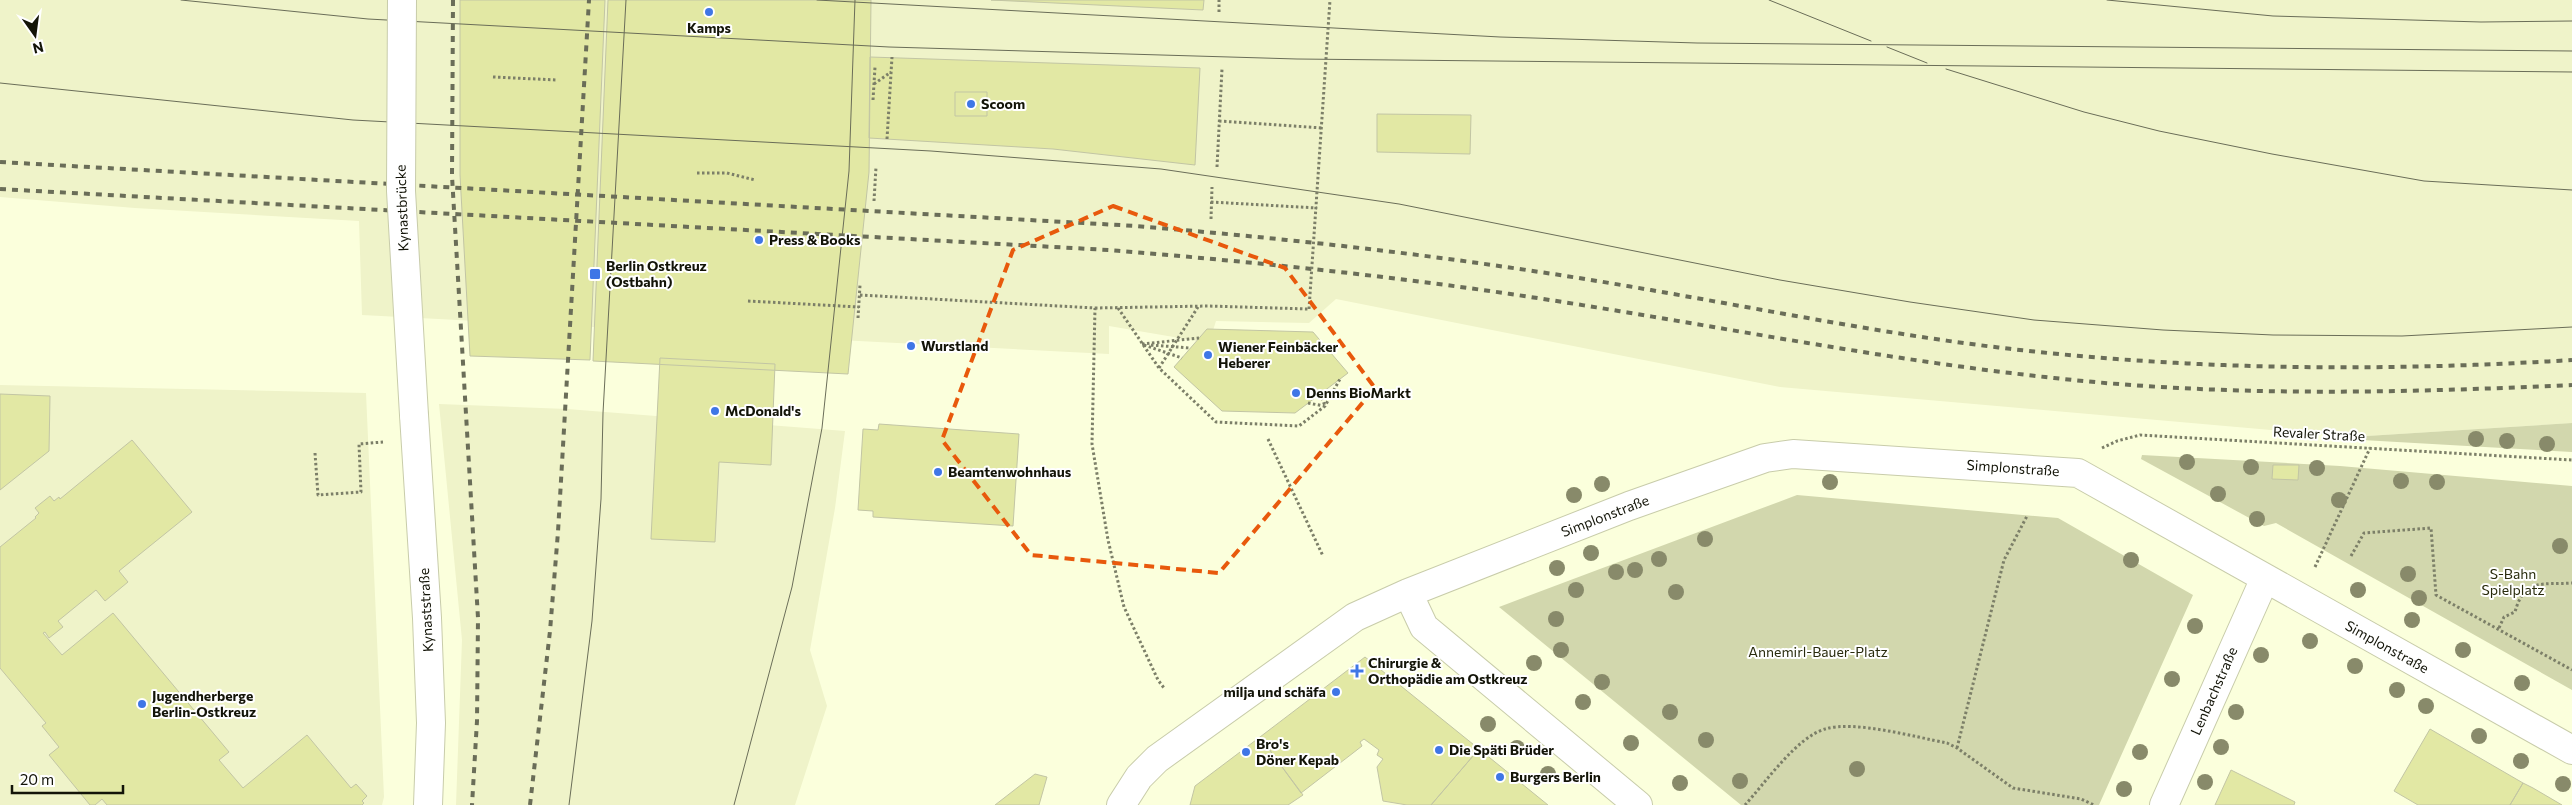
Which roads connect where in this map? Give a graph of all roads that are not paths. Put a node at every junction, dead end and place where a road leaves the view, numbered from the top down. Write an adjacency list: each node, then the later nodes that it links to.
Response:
1 (402, 0): 2 (street, Kynastbrücke, bridge)
2 (414, 415): 6 (street, Kynaststraße)
3 (2265, 578): 4 (street, Simplonstraße); 5 (street, Simplonstraße); 9 (street, Lenbachstraße)
4 (1408, 593): 7 (street, Simplonstraße); 8 (street)
5 (2572, 750)
6 (428, 805)
7 (1121, 805)
8 (1638, 805)
9 (2164, 805)

